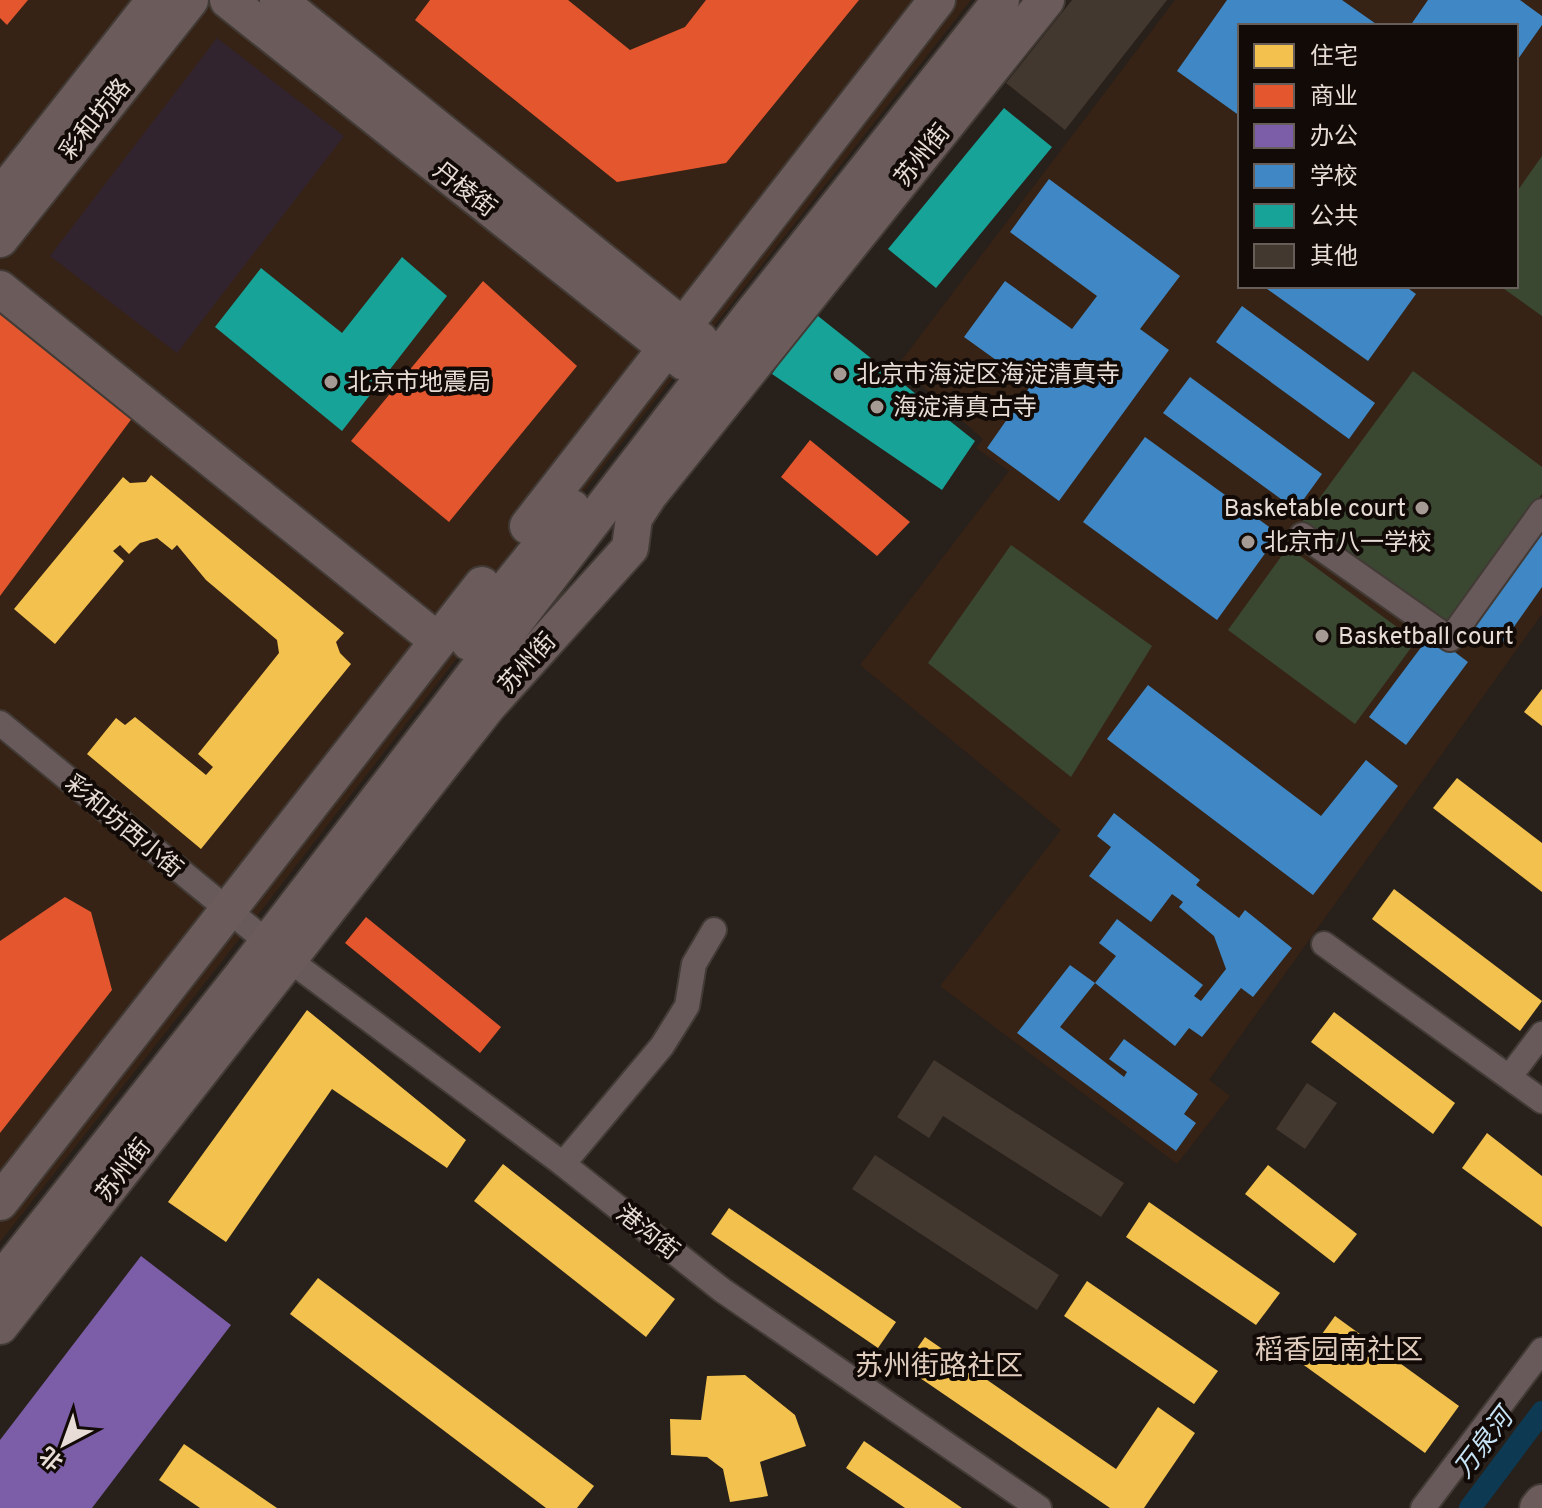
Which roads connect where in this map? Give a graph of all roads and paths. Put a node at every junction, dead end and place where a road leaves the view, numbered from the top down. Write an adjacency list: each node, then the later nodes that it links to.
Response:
1 (155, 0): 9 (main road, 彩和坊路)
2 (190, 0): 10 (main road, 彩和坊路)
3 (228, 0): 12 (main road, 丹棱街)
4 (278, 0): 12 (main road, 丹棱街)
5 (937, 0): 12 (main road, 苏州街)
6 (971, 0): 12 (main road, 苏州街)
7 (1001, 0): 12 (main road, 苏州街)
8 (1046, 0): 18 (main road, 苏州街)
9 (0, 197)
10 (0, 239)
11 (0, 289): 15 (main road)
12 (693, 352): 15 (main road, 苏州街); 18 (main road, 苏州街)
13 (1542, 511): 14 (street)
14 (1302, 535)
15 (438, 641): 18 (main road, 苏州街)
16 (0, 723): 18 (street, 彩和坊西小街)
17 (714, 930): 23 (street)
18 (257, 935): 23 (street, 港沟街); 24 (main road, 苏州街); 25 (main road, 苏州街); 26 (main road, 苏州街); 27 (main road, 苏州街)
19 (1324, 944): 21 (street)
20 (1542, 1034): 21 (street)
21 (1510, 1076): 22 (street)
22 (1542, 1101)
23 (563, 1164): 29 (street, 港沟街)
24 (0, 1202)
25 (0, 1242)
26 (0, 1282)
27 (0, 1326)
28 (1542, 1350): 30 (street)
29 (1039, 1508)
30 (1423, 1508)

